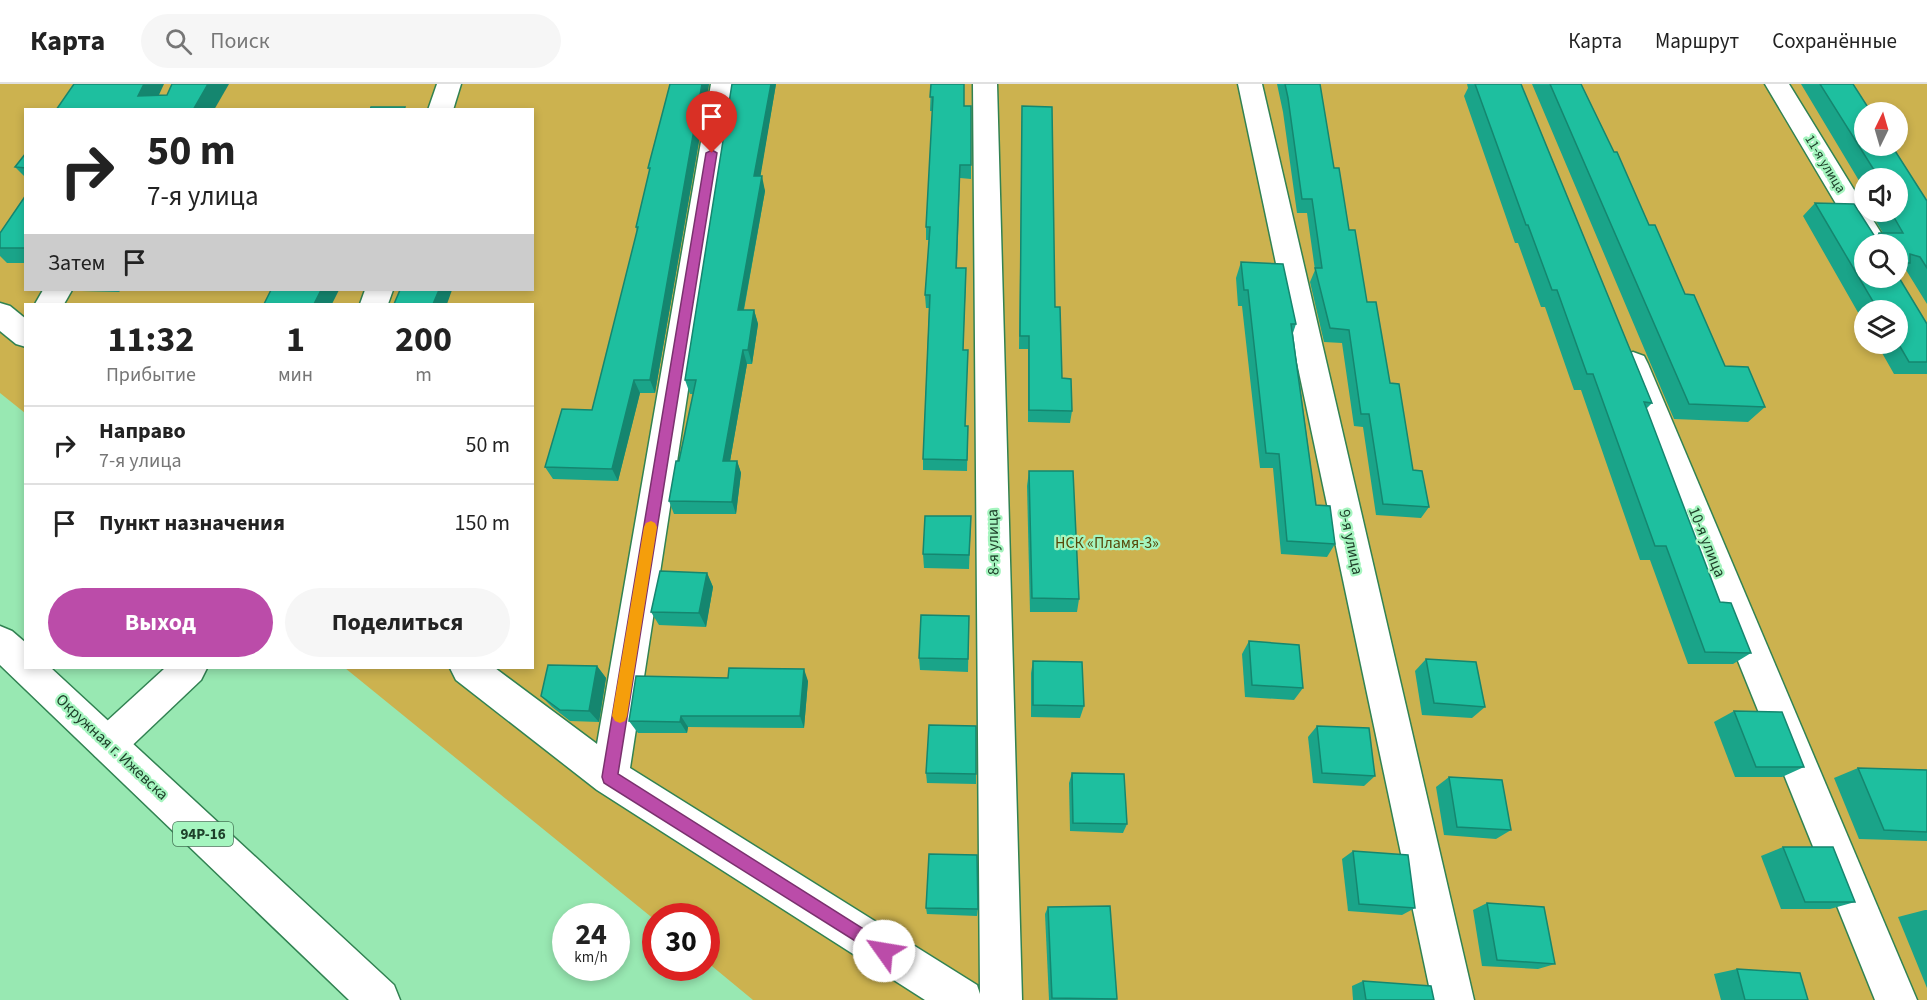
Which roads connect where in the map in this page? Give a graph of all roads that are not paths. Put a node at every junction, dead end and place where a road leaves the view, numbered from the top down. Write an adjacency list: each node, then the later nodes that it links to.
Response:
1 (449, 84): 6 (street)
2 (723, 84): 17 (street)
3 (985, 84): 20 (street, 8-я улица)
4 (1250, 84): 21 (street, 9-я улица)
5 (1777, 84): 7 (street, 11-я улица)
6 (441, 108)
7 (1868, 234)
8 (0, 314): 9 (street)
9 (24, 334)
10 (1623, 338): 22 (street, 10-я улица)
11 (0, 642): 12 (street, Окружная г. Ижевска / 94Р-16)
12 (24, 665)
13 (28, 669): 16 (street, Окружная г. Ижевска / 94Р-16)
14 (188, 669): 16 (street)
15 (469, 669): 17 (street)
16 (108, 744): 18 (street, Окружная г. Ижевска / 94Р-16)
17 (610, 777): 19 (street)
18 (379, 1000)
19 (962, 1000)
20 (1002, 1000)
21 (1453, 1000)
22 (1896, 1000)

